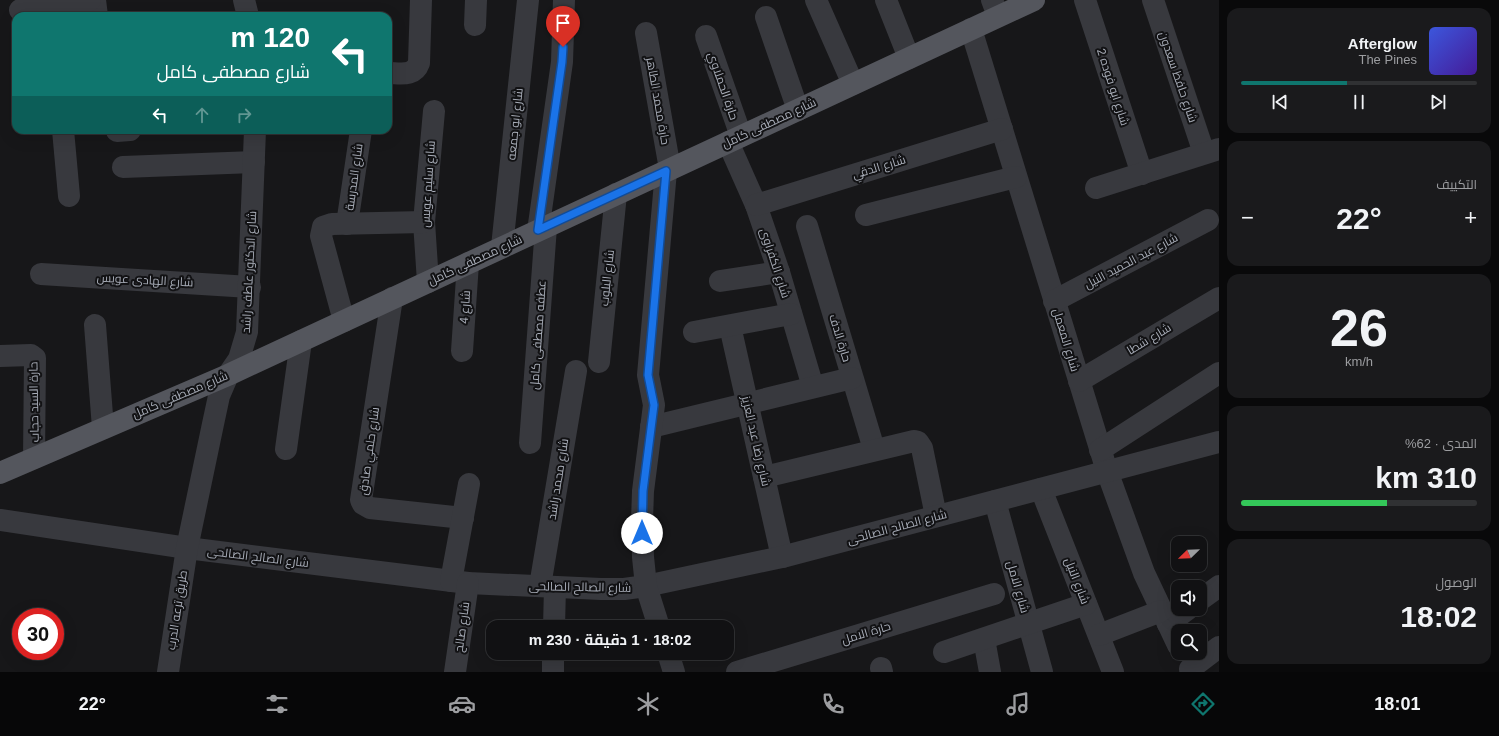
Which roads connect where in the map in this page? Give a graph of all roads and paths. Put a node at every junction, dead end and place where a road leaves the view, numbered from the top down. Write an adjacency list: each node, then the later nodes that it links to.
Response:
1 (90, 0): 14 (street)
2 (95, 0): 15 (street)
3 (244, 0): 16 (street)
4 (421, 0): 23 (street)
5 (476, 0): 18 (street)
6 (528, 0): 48 (street, شارع ابو جمعه)
7 (564, 0): 47 (street, عطفه مصطفى كامل)
8 (816, 0): 24 (street)
9 (886, 0): 22 (street)
10 (1085, 0): 36 (street, شارع ابو فوده 2)
11 (1153, 0): 32 (street, شارع حافظ سعدون)
12 (1028, 1): 13 (main road, شارع مصطفى كامل)
13 (995, 8): 19 (main road, شارع مصطفى كامل)
14 (20, 10)
15 (96, 12)
16 (247, 12)
17 (766, 17): 25 (street)
18 (475, 25)
19 (971, 29): 22 (main road, شارع مصطفى كامل); 27 (street, شارع المعمل)
20 (646, 33): 35 (street, حارة محمد الطاهر)
21 (706, 36): 31 (street, حارة الحملاوي)
22 (909, 58): 24 (main road, شارع مصطفى كامل)
23 (392, 73)
24 (853, 84): 25 (main road, شارع مصطفى كامل)
25 (798, 110): 31 (main road, شارع مصطفى كامل)
26 (434, 111): 44 (street, شارع سليم عويس)
27 (1002, 128): 37 (street, شارع المعمل); 41 (street, شارع الدقي)
28 (63, 134): 40 (street)
29 (255, 134): 33 (street, شارع الدكتور عاطف راشد)
30 (360, 134): 45 (street, شارع المدرسة)
31 (734, 139): 35 (main road, شارع مصطفى كامل); 41 (street, شارع الكفراوى)
32 (1212, 151): 36 (street)
33 (254, 162): 34 (street); 54 (street, شارع الدكتور عاطف راشد)
34 (123, 167)
35 (668, 170): 39 (main road, شارع مصطفى كامل); 74 (street, حارة محمد الطاهر)
36 (1142, 174): 38 (street)
37 (1016, 177): 42 (street); 57 (street, شارع المعمل)
38 (1096, 188)
39 (616, 194): 47 (main road, شارع مصطفى كامل); 66 (street, شارع البلوب)
40 (70, 196)
41 (756, 205): 50 (street, شارع الكفراوى)
42 (866, 215)
43 (1208, 220): 57 (street, شارع عبد الحميد النيل)
44 (424, 222): 45 (street); 53 (street, شارع سليم عويس)
45 (347, 224): 59 (street)
46 (807, 226): 70 (street, حارة الدف)
47 (542, 229): 48 (main road, شارع مصطفى كامل); 77 (street, عطفه مصطفى كامل)
48 (502, 247): 49 (main road, شارع مصطفى كامل)
49 (468, 263): 53 (main road, شارع مصطفى كامل); 64 (street, شارع 4)
50 (779, 272): 52 (street); 58 (street, شارع الكفراوى)
51 (41, 274): 54 (street, شارع الهادى عويس)
52 (720, 281)
53 (428, 282): 55 (main road, شارع مصطفى كامل)
54 (250, 286): 69 (street, شارع الدكتور عاطف راشد)
55 (392, 298): 59 (main road, شارع مصطفى كامل); 89 (street, شارع حلمي صادق)
56 (1219, 298): 71 (street, شارع شطا)
57 (1054, 301): 71 (street, شارع المعمل)
58 (791, 314): 61 (street); 72 (street, شارع الكفراوى)
59 (344, 321): 63 (main road, شارع مصطفى كامل)
60 (95, 325): 75 (street)
61 (730, 326): 62 (street); 73 (street, شارع رضا عبد العزيز)
62 (694, 332)
63 (301, 341): 69 (main road, شارع مصطفى كامل); 78 (street)
64 (462, 351)
65 (0, 356): 81 (street, حارة السيد حجاب)
66 (599, 362)
67 (576, 371): 96 (street, شارع محمد راشد)
68 (1219, 372): 80 (street)
69 (228, 375): 75 (main road, شارع مصطفى كامل); 91 (street, شارع الدكتور عاطف راشد)
70 (852, 378): 72 (street); 79 (street, حارة الدف)
71 (1079, 381): 80 (street, شارع المعمل)
72 (813, 387): 73 (street)
73 (747, 403): 74 (street); 84 (street, شارع رضا عبد العزيز)
74 (651, 427): 94 (street, حارة محمد الطاهر)
75 (103, 428): 81 (main road, شارع مصطفى كامل)
76 (1219, 442): 83 (street, شارع الصالح الصالحى)
77 (530, 443)
78 (286, 449)
79 (874, 450): 84 (street); 88 (street)
80 (1100, 450): 83 (street, شارع المعمل)
81 (34, 458): 82 (main road, شارع مصطفى كامل)
82 (0, 472)
83 (1107, 472): 86 (street, شارع الصالح الصالحى); 101 (street, شارع المعمل)
84 (764, 477): 92 (street, شارع رضا عبد العزيز)
85 (469, 484): 89 (street, شارع صالح)
86 (1041, 489): 87 (street, شارع الصالح الصالحى); 99 (street, شارع النيل)
87 (995, 501): 88 (street, شارع الصالح الصالحى); 104 (street, شارع الامل)
88 (936, 516): 92 (street, شارع الصالح الصالحى)
89 (463, 518): 93 (street, شارع صالح)
90 (0, 520): 91 (street, شارع الصالح الصالحى)
91 (187, 548): 93 (street, شارع الصالح الصالحى); 113 (street, طريق ترعه الدرب)
92 (782, 557): 94 (street, شارع الصالح الصالحى)
93 (459, 582): 96 (street, شارع الصالح الصالحى); 114 (street, شارع صالح)
94 (646, 586): 96 (street, شارع الصالح الصالحى); 103 (street, حارة محمد الطاهر)
95 (1219, 586): 98 (street)
96 (548, 587): 102 (street, شارع محمد راشد)
97 (994, 594): 117 (street, حارة الامل)
98 (1207, 595)
99 (1086, 604): 104 (street); 106 (street, شارع النيل)
100 (1171, 615): 101 (street)
101 (1164, 617): 105 (street, شارع المعمل); 106 (street)
102 (553, 620)
103 (657, 620)
104 (1029, 624): 107 (street); 119 (street, شارع الامل)
105 (1171, 631)
106 (1098, 635): 120 (street, شارع النيل)
107 (984, 639): 109 (street); 118 (street)
108 (1219, 647): 112 (street)
109 (944, 652)
110 (553, 660): 115 (street)
111 (670, 660): 116 (street)
112 (1188, 665)
113 (168, 672)
114 (455, 672)
115 (553, 672)
116 (674, 672)
117 (737, 672)
118 (990, 672)
119 (1042, 672)
120 (1113, 672)

